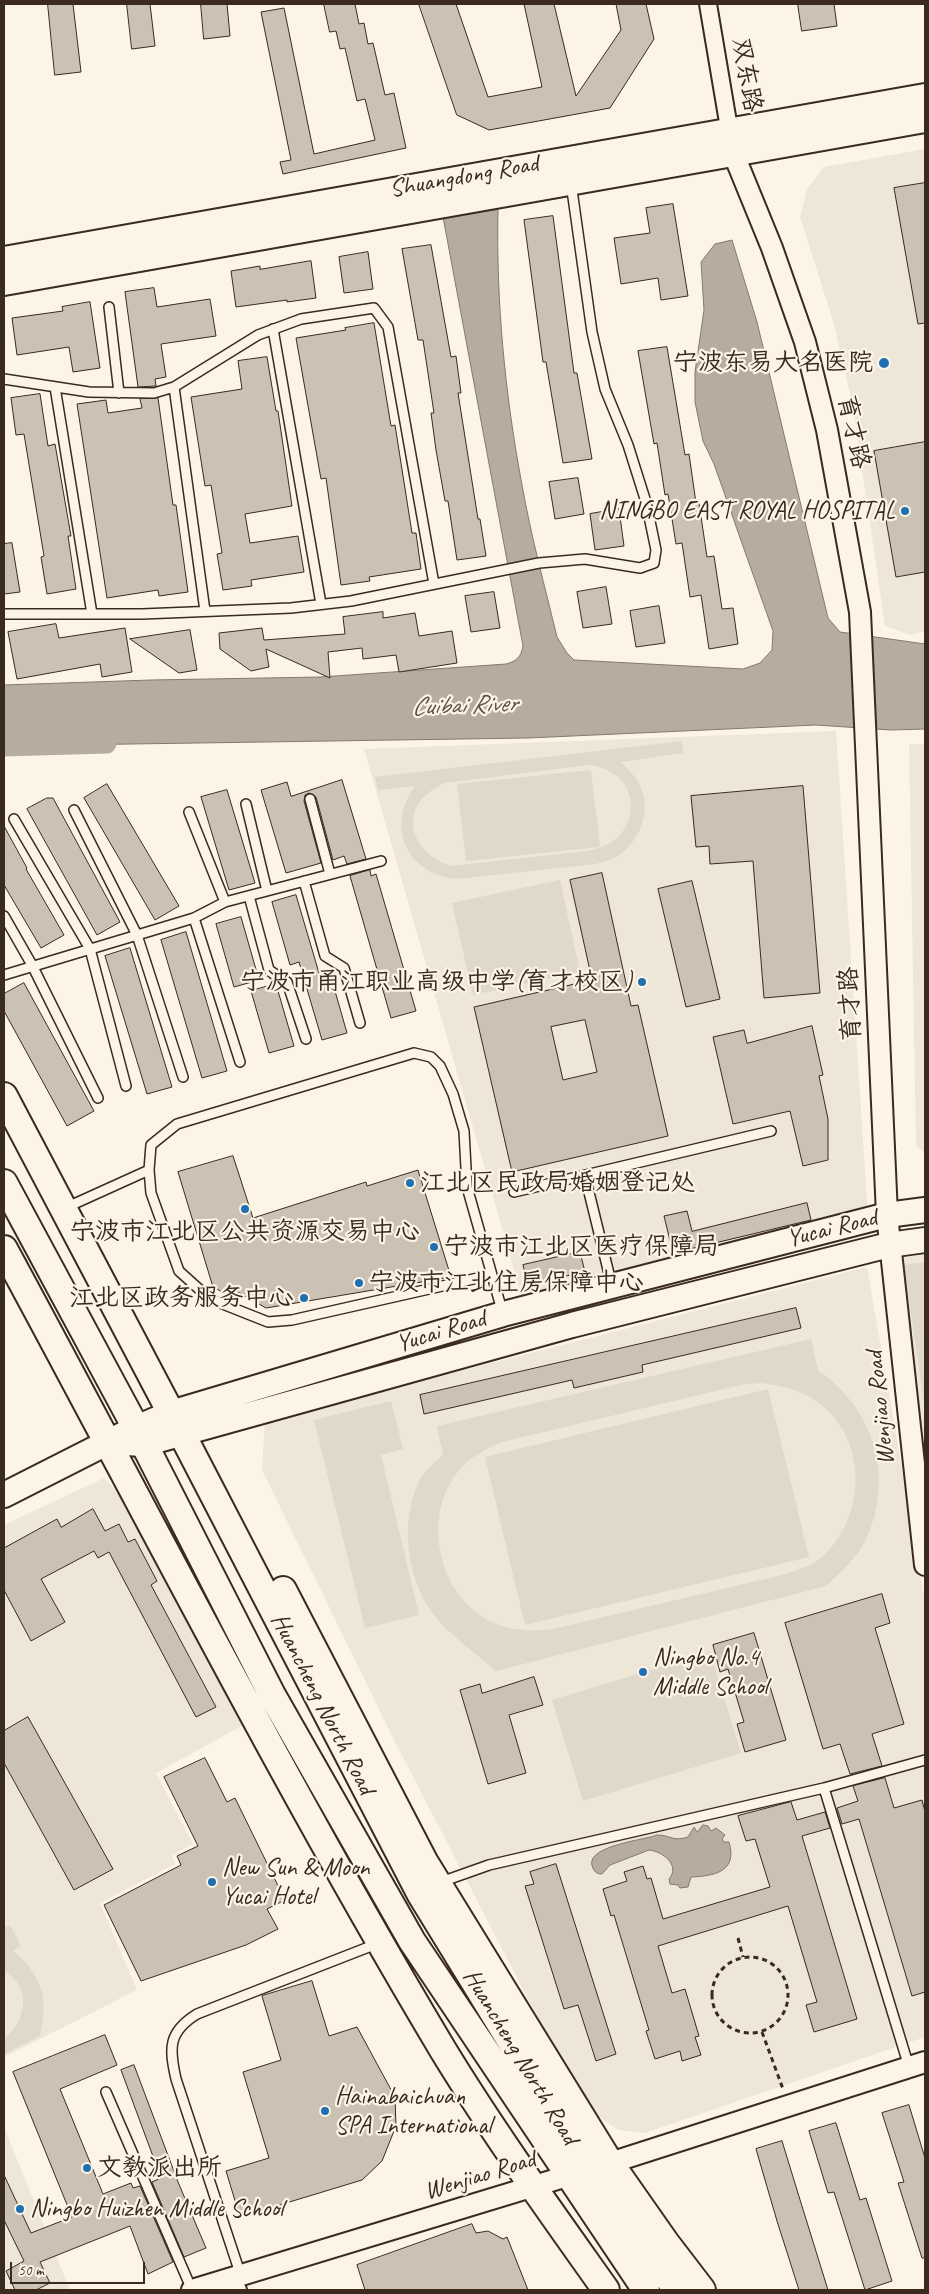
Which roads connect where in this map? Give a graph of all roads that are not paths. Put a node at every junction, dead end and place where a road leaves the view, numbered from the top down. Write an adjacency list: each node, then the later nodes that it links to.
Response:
1 (708, 4): 4 (street, 双东路)
2 (925, 96): 4 (main road, Shuangdong Road)
3 (925, 120): 5 (main road, Shuangdong Road)
4 (730, 130): 5 (street, 双东路); 7 (main road, Shuangdong Road)
5 (734, 155): 6 (main road, Shuangdong Road); 51 (street, 育才路)
6 (571, 183): 8 (main road, Shuangdong Road); 15 (lane)
7 (4, 259)
8 (4, 283)
9 (109, 307): 14 (lane)
10 (273, 329): 13 (lane); 15 (lane); 16 (lane)
11 (4, 379): 12 (lane)
12 (55, 387): 14 (lane); 19 (lane)
13 (174, 387): 14 (lane); 17 (lane)
14 (119, 393)
15 (434, 584): 16 (lane)
16 (321, 604): 17 (lane)
17 (205, 611): 19 (lane)
18 (4, 614): 19 (lane)
19 (92, 614)
20 (310, 799): 26 (lane)
21 (246, 804): 28 (lane)
22 (74, 810): 33 (lane)
23 (190, 812): 30 (lane)
24 (14, 819): 34 (lane)
25 (381, 861): 26 (lane)
26 (330, 874): 27 (lane)
27 (304, 881): 28 (lane); 37 (lane)
28 (267, 891): 29 (lane)
29 (249, 896): 30 (lane); 38 (lane)
30 (225, 902): 32 (lane)
31 (4, 916): 35 (lane)
32 (194, 918): 33 (lane); 39 (lane)
33 (137, 935): 34 (lane); 40 (lane)
34 (90, 949): 35 (lane); 41 (lane)
35 (32, 965): 36 (lane); 43 (lane)
36 (4, 975)
37 (360, 1024)
38 (306, 1039)
39 (240, 1062)
40 (183, 1076)
41 (126, 1086)
42 (4, 1096): 49 (main road, Huancheng North Road)
43 (98, 1098)
44 (771, 1131): 46 (lane)
45 (149, 1170): 49 (lane); 55 (lane); 55 (lane)
46 (585, 1176): 48 (lane); 56 (lane)
47 (4, 1183): 59 (main road, Huancheng North Road)
48 (514, 1192)
49 (63, 1209): 58 (main road, Huancheng North Road)
50 (925, 1210): 51 (main road, Yucai Road)
51 (887, 1215): 53 (street, 育才路); 56 (main road, Yucai Road)
52 (925, 1240): 53 (main road, Yucai Road)
53 (890, 1245): 58 (main road, Yucai Road); 62 (street, Wenjiao Road)
54 (4, 1249): 60 (main road)
55 (491, 1275): 57 (lane)
56 (612, 1286): 57 (main road, Yucai Road)
57 (503, 1314): 58 (main road, Yucai Road)
58 (184, 1425): 59 (main road, Yucai Road); 65 (main road); 69 (main road, Huancheng North Road)
59 (140, 1436): 60 (main road, Yucai Road); 69 (main road, Huancheng North Road)
60 (109, 1442): 61 (main road, Yucai Road); 66 (main road)
61 (4, 1495)
62 (925, 1565)
63 (925, 1760): 64 (lane)
64 (824, 1788): 65 (lane); 67 (lane)
65 (437, 1883): 69 (main road)
66 (382, 1942): 70 (main road); 71 (lane)
67 (917, 2065): 69 (street, Wenjiao Road)
68 (106, 2092): 72 (lane)
69 (589, 2170): 70 (street, Wenjiao Road); 74 (main road, Huancheng North Road); 75 (main road, Huancheng North Road); 76 (main road)
70 (533, 2187): 71 (street, Wenjiao Road); 73 (main road)
71 (238, 2282): 72 (street, Wenjiao Road)
72 (192, 2290)
73 (606, 2290)
74 (646, 2290)
75 (677, 2290)
76 (702, 2290)

